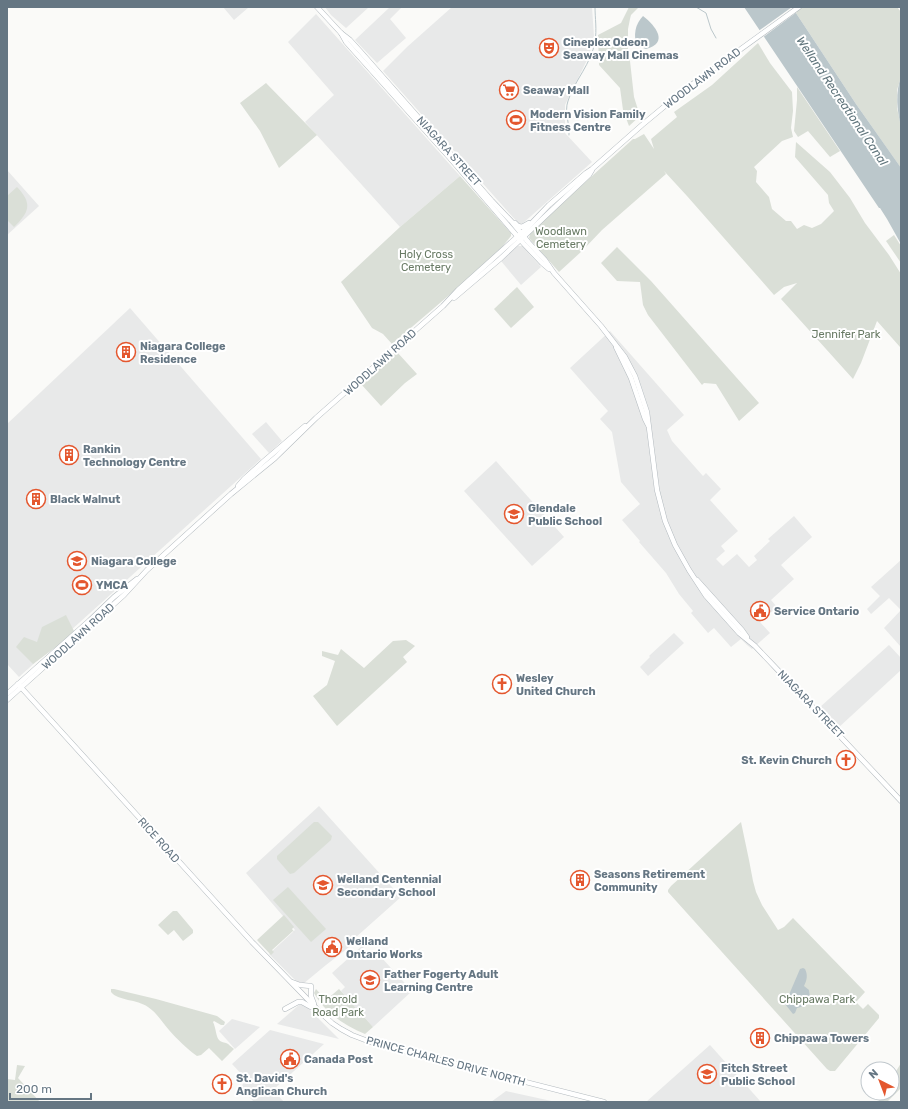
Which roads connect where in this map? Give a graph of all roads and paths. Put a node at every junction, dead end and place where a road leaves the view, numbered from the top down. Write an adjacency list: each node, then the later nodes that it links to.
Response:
1 (317, 7): 3 (main road, NIAGARA STREET)
2 (797, 8): 4 (main road, WOODLAWN ROAD)
3 (341, 33): 6 (main road, NIAGARA STREET); 7 (main road, NIAGARA STREET)
4 (592, 169): 5 (main road, WOODLAWN ROAD); 7 (main road, WOODLAWN ROAD)
5 (543, 212): 6 (main road); 7 (main road, WOODLAWN ROAD)
6 (506, 215): 7 (main road, NIAGARA STREET)
7 (521, 236): 8 (main road, WOODLAWN ROAD); 11 (main road, NIAGARA STREET)
8 (20, 686): 9 (main road, WOODLAWN ROAD); 10 (main road, WOODLAWN ROAD); 12 (main road, RICE ROAD)
9 (7, 694)
10 (7, 700)
11 (901, 801)
12 (291, 982): 13 (main road); 14 (main road, RICE ROAD)
13 (312, 985): 14 (main road); 16 (main road)
14 (302, 994): 16 (main road, PRINCE CHARLES DRIVE NORTH)
15 (285, 1009): 16 (main road)
16 (320, 1012): 17 (main road, PRINCE CHARLES DRIVE NORTH)
17 (604, 1102)

